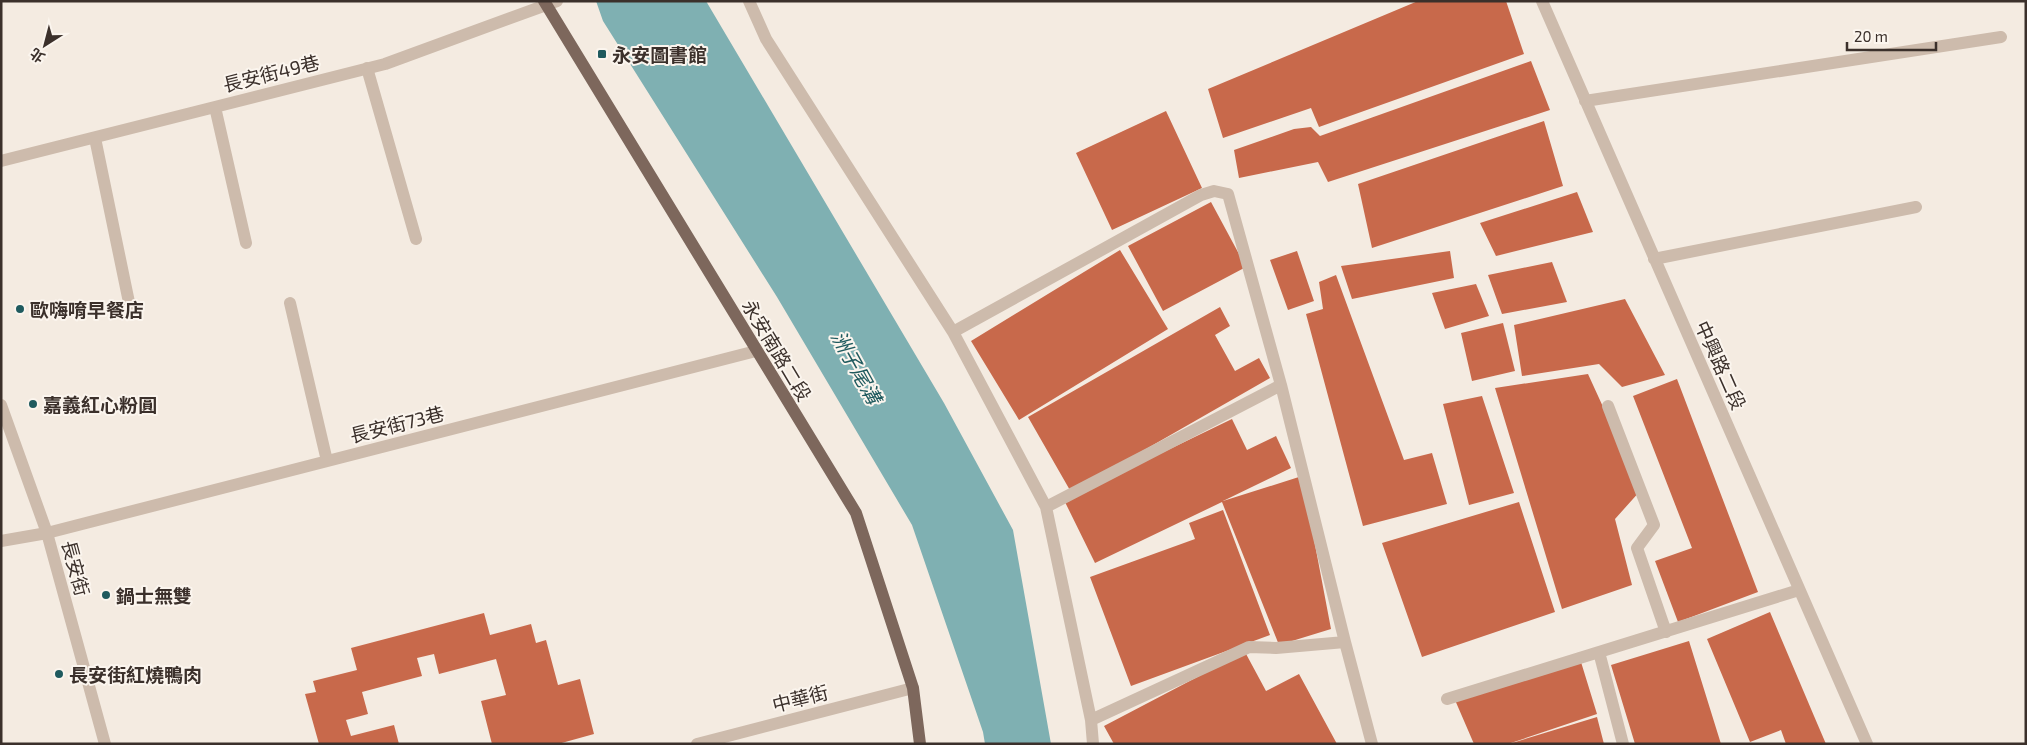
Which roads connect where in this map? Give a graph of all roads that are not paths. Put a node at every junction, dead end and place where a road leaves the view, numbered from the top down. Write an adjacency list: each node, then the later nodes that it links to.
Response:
1 (748, 1): 16 (street)
2 (1542, 1): 6 (street, 中興路二段)
3 (549, 3): 5 (street, 長安街49巷); 17 (main road, 永安南路二段)
4 (2001, 38): 6 (street)
5 (367, 68): 7 (street, 長安街49巷); 11 (street)
6 (1585, 101): 13 (street, 中興路二段)
7 (215, 107): 8 (street, 長安街49巷); 12 (street)
8 (95, 138): 9 (street, 長安街49巷); 15 (street)
9 (1, 161)
10 (1916, 207): 13 (street)
11 (416, 239)
12 (246, 243)
13 (1654, 258): 25 (street, 中興路二段)
14 (290, 303): 21 (street)
15 (131, 312)
16 (953, 332): 18 (street); 22 (street)
17 (756, 351): 21 (street, 長安街73巷); 29 (main road, 永安南路二段)
18 (1281, 385): 22 (street); 27 (street)
19 (1, 405): 23 (street, 長安街)
20 (1608, 406): 26 (street)
21 (327, 461): 23 (street, 長安街73巷)
22 (1046, 507): 31 (street)
23 (47, 532): 24 (street, 長安街73巷); 32 (street, 長安街)
24 (1, 541)
25 (1800, 590): 26 (street); 38 (street, 中興路二段)
26 (1666, 632): 28 (street)
27 (1345, 642): 31 (street); 36 (street)
28 (1599, 652): 30 (street); 37 (street)
29 (913, 688): 33 (street, 中華街); 34 (main road, 永安南路二段)
30 (1447, 699)
31 (1090, 720): 35 (street)
32 (106, 744)
33 (697, 744)
34 (920, 744)
35 (1093, 744)
36 (1372, 744)
37 (1623, 744)
38 (1867, 744)

